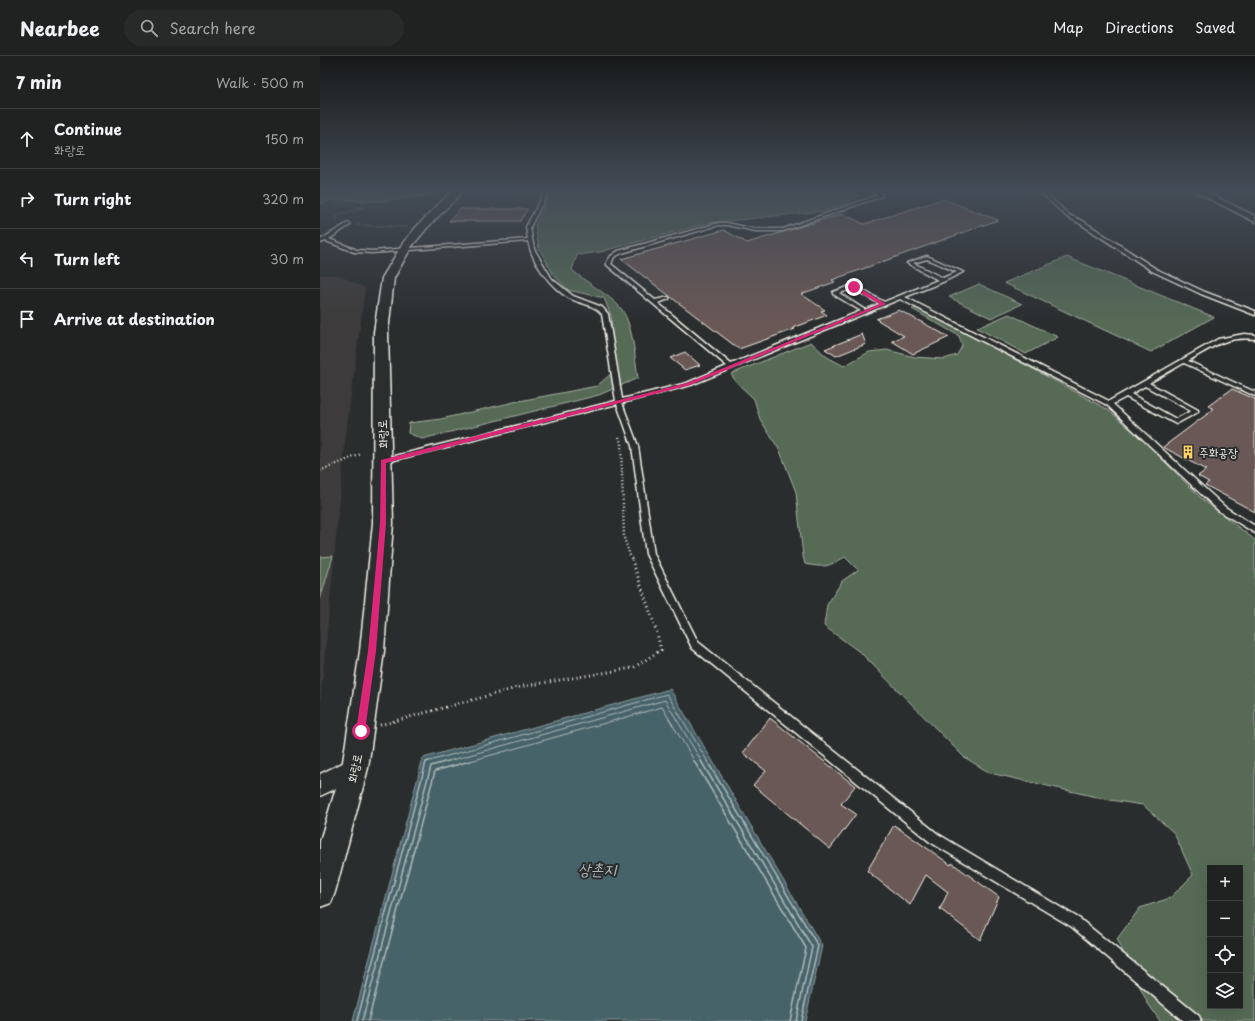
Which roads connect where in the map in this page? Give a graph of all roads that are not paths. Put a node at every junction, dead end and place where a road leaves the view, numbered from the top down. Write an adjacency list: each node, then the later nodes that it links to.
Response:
1 (333, 234): 7 (lane)
2 (417, 234): 10 (street, 화랑로)
3 (529, 234): 8 (lane)
4 (684, 234): 14 (lane)
5 (1099, 234): 17 (lane)
6 (320, 238): 7 (lane)
7 (327, 238): 9 (lane); 10 (lane)
8 (530, 240): 10 (lane); 24 (lane)
9 (320, 242)
10 (404, 250): 26 (street, 화랑로)
11 (943, 280): 11 (lane); 12 (lane)
12 (902, 297): 15 (lane); 25 (lane)
13 (667, 298): 14 (lane)
14 (654, 302): 20 (lane)
15 (884, 304): 16 (lane); 16 (lane)
16 (865, 312): 20 (lane)
17 (1255, 313)
18 (1255, 337): 19 (lane)
19 (1184, 361): 21 (lane); 23 (lane)
20 (731, 367): 24 (lane)
21 (1144, 383): 22 (lane); 22 (lane)
22 (1126, 394): 25 (lane)
23 (1255, 394)
24 (613, 403): 26 (lane); 31 (lane)
25 (1109, 404): 27 (lane)
26 (372, 458): 28 (street, 화랑로)
27 (1255, 530)
28 (355, 768): 29 (street); 30 (street, 화랑로)
29 (320, 785)
30 (320, 892)
31 (1194, 1021)

